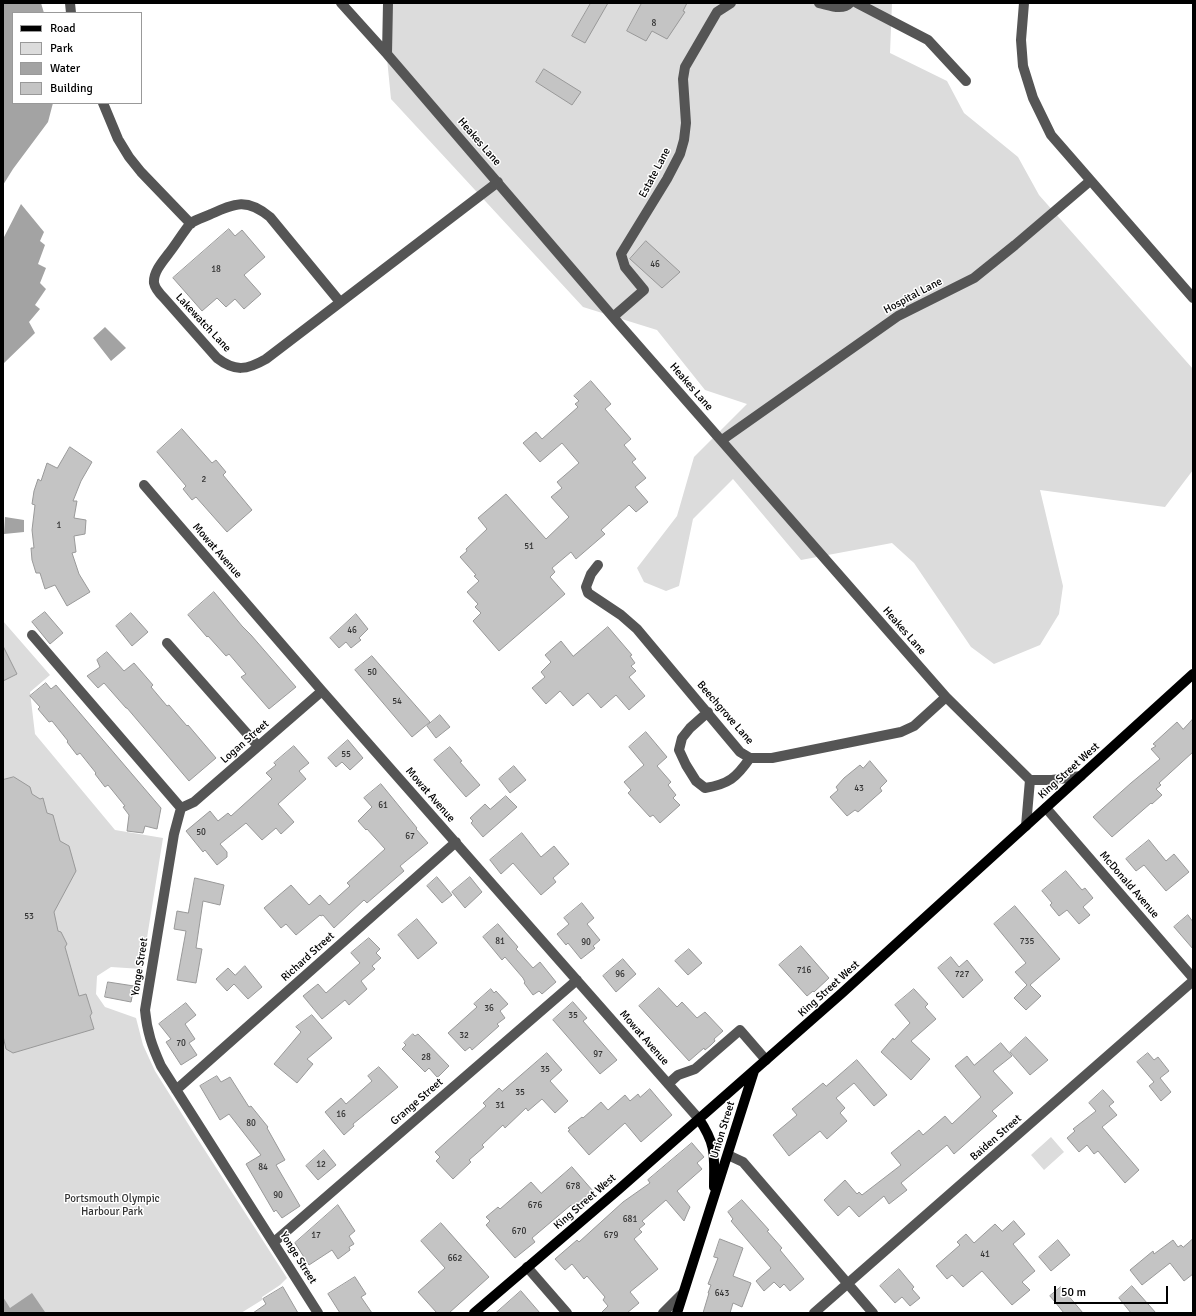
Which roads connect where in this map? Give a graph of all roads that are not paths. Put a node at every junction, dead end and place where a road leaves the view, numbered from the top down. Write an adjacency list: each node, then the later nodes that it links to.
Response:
1 (341, 3): 8 (street, Heakes Lane)
2 (388, 3): 8 (street)
3 (731, 3): 16 (street, Estate Lane)
4 (819, 3): 5 (street)
5 (850, 3)
6 (857, 3): 9 (street)
7 (1024, 3): 11 (street)
8 (387, 54): 12 (street, Heakes Lane)
9 (966, 81)
10 (104, 104): 13 (street)
11 (1090, 181): 14 (street); 17 (street, Hospital Lane)
12 (498, 182): 15 (street, Lakewatch Lane); 16 (street, Heakes Lane)
13 (191, 224): 15 (street, Lakewatch Lane); 15 (street, Lakewatch Lane)
14 (1193, 298)
15 (340, 302)
16 (613, 317): 17 (street, Heakes Lane)
17 (722, 440): 24 (street, Heakes Lane)
18 (144, 485): 23 (street, Mowat Avenue)
19 (598, 565): 25 (street, Beechgrove Lane)
20 (32, 635): 30 (street)
21 (167, 643): 26 (street)
22 (1193, 674): 28 (main road, King Street West)
23 (322, 691): 26 (street, Logan Street); 33 (street, Mowat Avenue)
24 (946, 697): 27 (street, Beechgrove Lane); 29 (street, Heakes Lane)
25 (708, 712): 27 (street, Beechgrove Lane); 27 (street)
26 (258, 746): 30 (street, Logan Street)
27 (750, 758)
28 (1081, 776): 29 (street); 31 (main road, King Street West)
29 (1030, 780): 32 (street)
30 (181, 808): 39 (street, Yonge Street)
31 (1046, 808): 32 (main road, King Street West); 35 (street, McDonald Avenue)
32 (1026, 826): 36 (main road, King Street West)
33 (456, 842): 34 (street, Mowat Avenue); 39 (street, Richard Street)
34 (577, 980): 38 (street, Mowat Avenue); 43 (street, Grange Street)
35 (1193, 980): 45 (street, Baiden Street)
36 (766, 1060): 37 (main road, King Street West); 38 (street)
37 (754, 1070): 40 (main road, King Street West); 41 (main road, Union Street)
38 (668, 1084): 40 (street, Mowat Avenue)
39 (176, 1090): 43 (street, Yonge Street)
40 (699, 1119): 42 (main road, Union Street); 44 (main road, King Street West)
41 (728, 1155): 42 (main road, Union Street); 45 (street)
42 (714, 1197): 46 (main road, Union Street)
43 (274, 1242): 47 (street, Yonge Street)
44 (527, 1267): 48 (main road, King Street West); 49 (street)
45 (848, 1285): 52 (street, Baiden Street); 53 (street)
46 (682, 1294): 50 (street); 51 (main road, Union Street)
47 (318, 1313)
48 (474, 1313)
49 (567, 1313)
50 (663, 1313)
51 (677, 1313)
52 (814, 1313)
53 (873, 1313)

